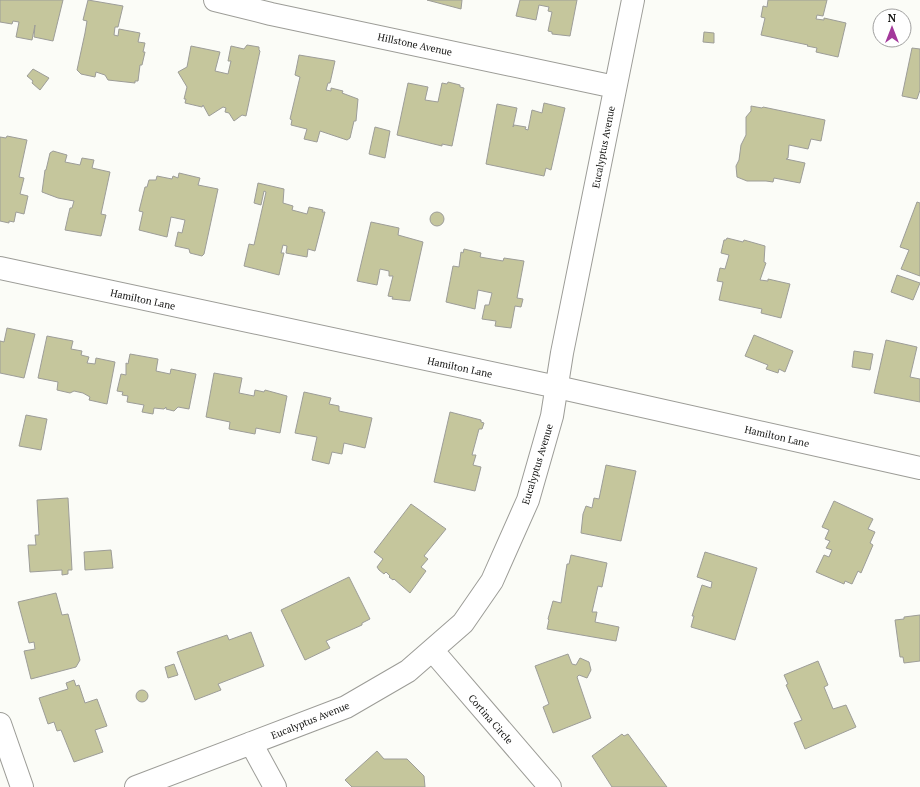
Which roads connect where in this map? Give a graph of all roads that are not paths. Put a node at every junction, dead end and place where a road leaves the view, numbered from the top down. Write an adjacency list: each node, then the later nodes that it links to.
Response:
1 (215, 0): 3 (street, Hillstone Avenue)
2 (633, 0): 4 (street, Eucalyptus Avenue)
3 (272, 7): 4 (street, Hillstone Avenue)
4 (615, 87): 6 (street, Eucalyptus Avenue)
5 (0, 268): 6 (street, Hamilton Lane)
6 (557, 387): 7 (street, Hamilton Lane); 8 (street, Eucalyptus Avenue)
7 (920, 468)
8 (433, 651): 10 (street, Eucalyptus Avenue); 14 (street, Cortina Circle)
9 (0, 724): 11 (street)
10 (252, 743): 12 (street, Eucalyptus Avenue); 13 (street)
11 (22, 787)
12 (136, 787)
13 (275, 787)
14 (550, 787)

